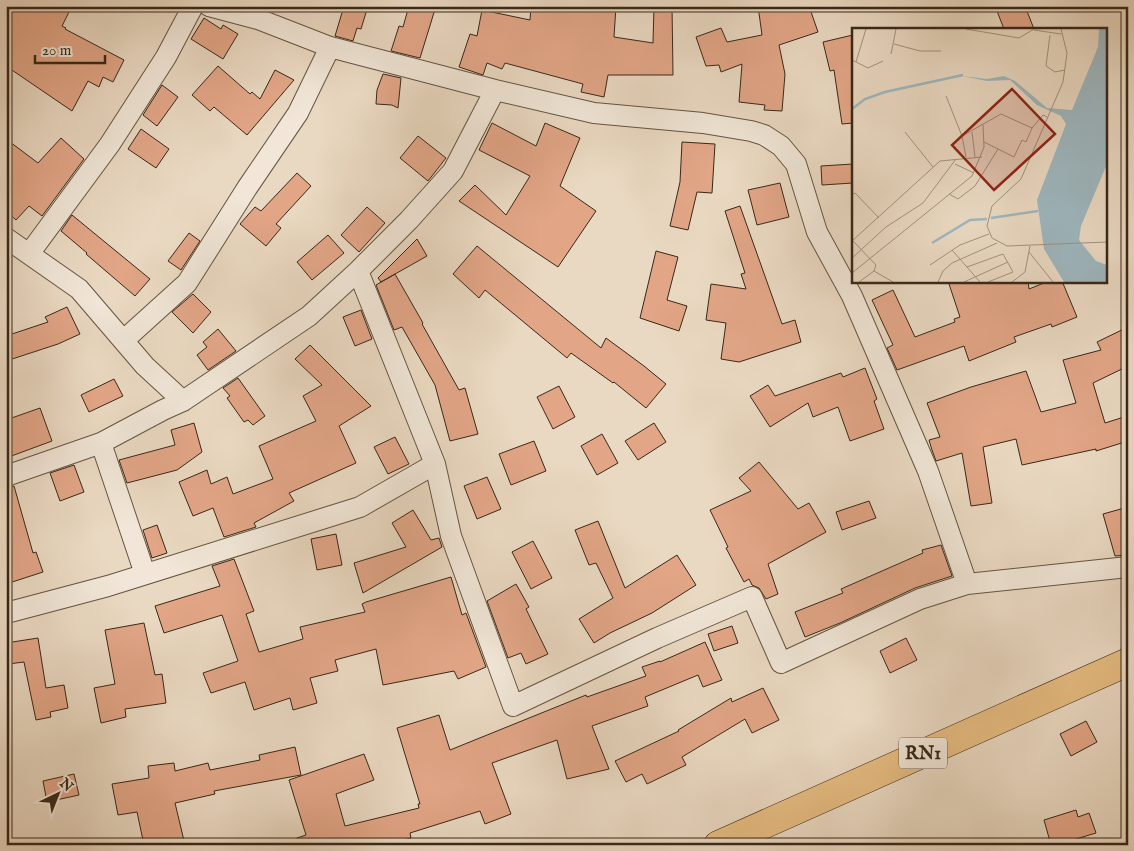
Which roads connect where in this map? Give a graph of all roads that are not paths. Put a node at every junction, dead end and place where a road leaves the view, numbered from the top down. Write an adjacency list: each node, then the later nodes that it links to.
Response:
1 (193, 6): 6 (street)
2 (209, 6): 3 (street)
3 (330, 47): 4 (street); 8 (street)
4 (495, 90): 7 (street); 15 (street)
5 (6, 238): 6 (street)
6 (30, 254): 8 (street)
7 (358, 271): 9 (street); 11 (street)
8 (124, 340): 9 (street)
9 (184, 401): 10 (street)
10 (100, 444): 12 (street); 14 (street)
11 (435, 464): 14 (street); 15 (street)
12 (6, 476)
13 (1128, 567): 15 (street)
14 (145, 574): 16 (street)
15 (967, 584)
16 (6, 613)
17 (1128, 662): 18 (highway, RN1)
18 (718, 845)

